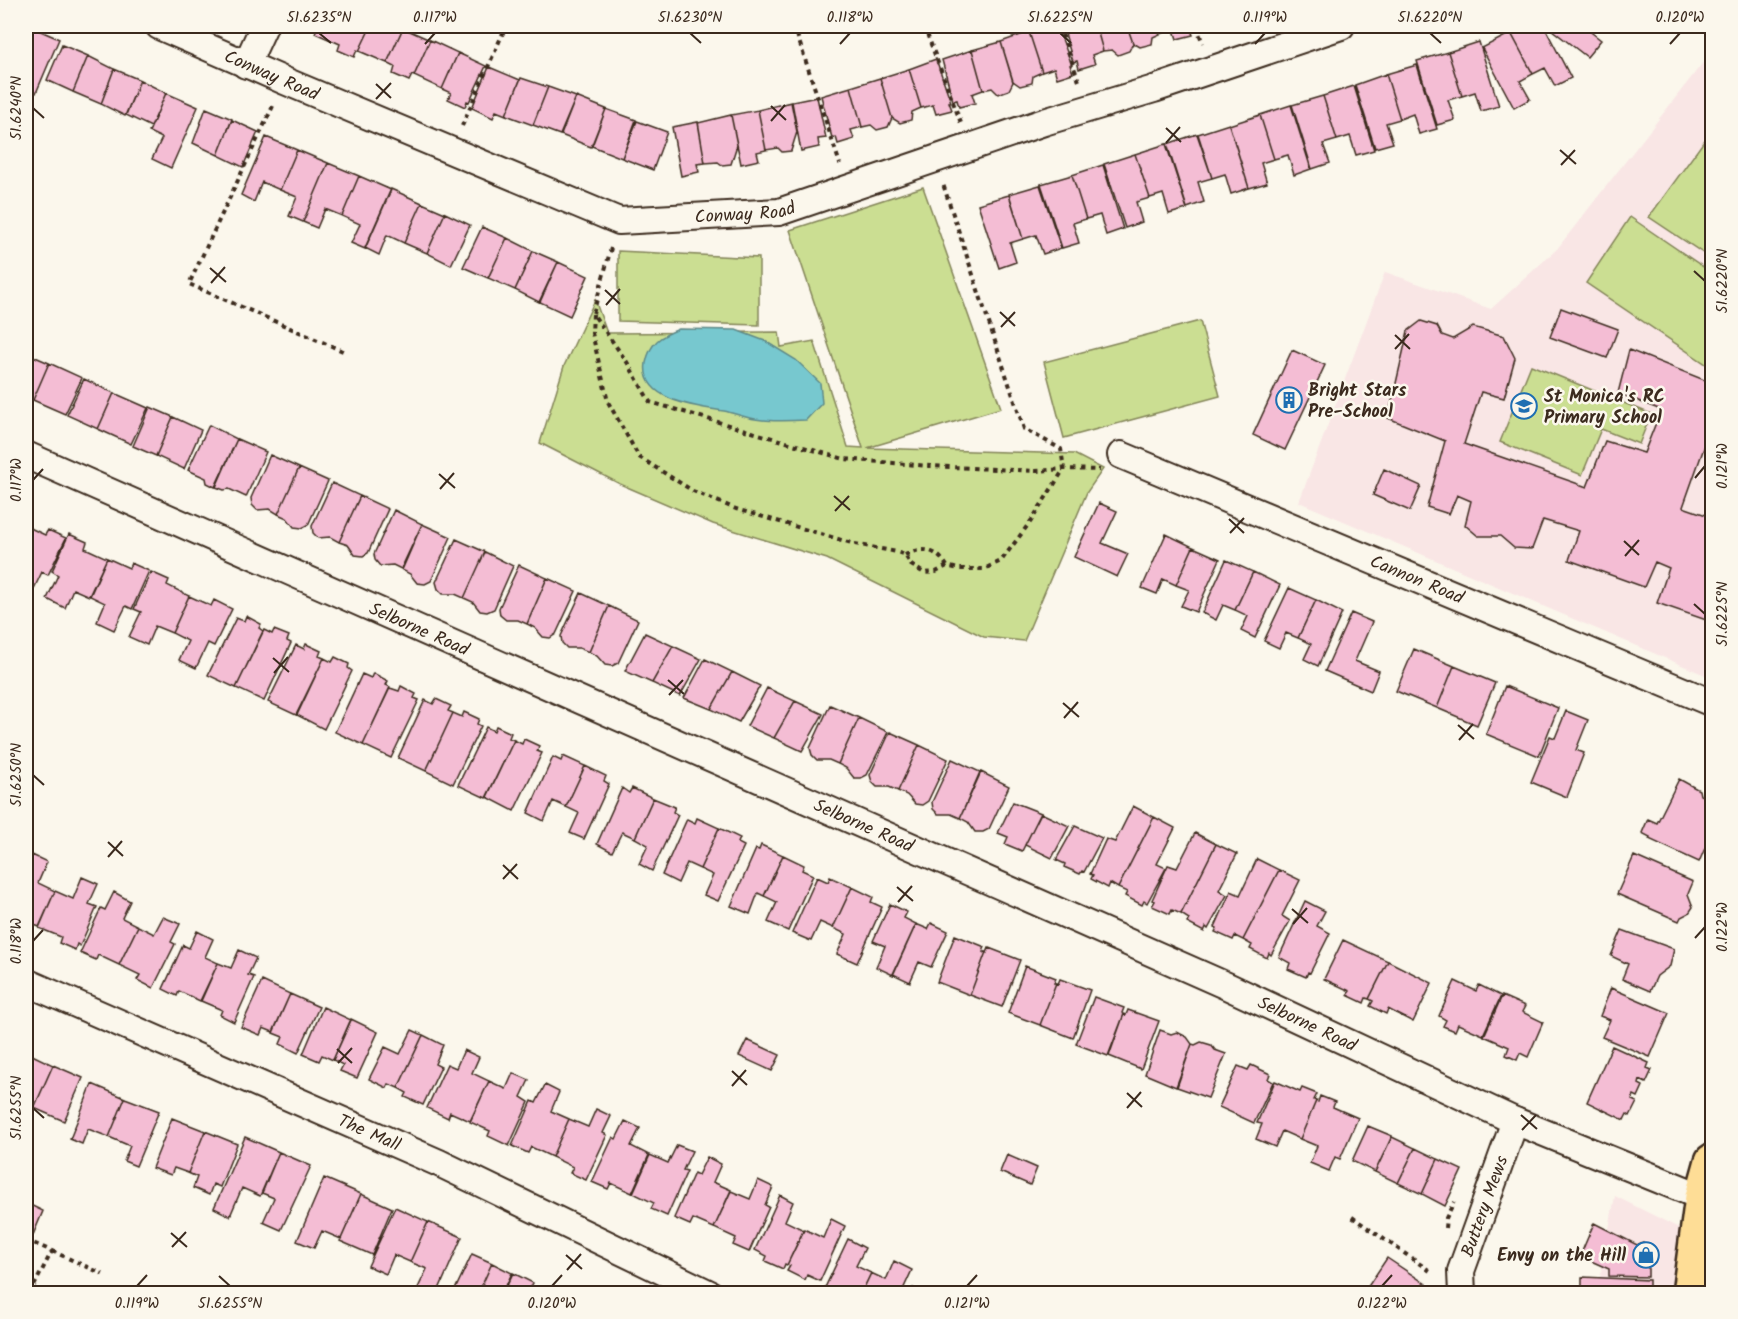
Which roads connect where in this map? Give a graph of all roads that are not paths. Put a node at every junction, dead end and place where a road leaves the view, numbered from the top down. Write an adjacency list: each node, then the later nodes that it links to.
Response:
1 (159, 26): 4 (street, Conway Road)
2 (264, 26): 4 (street)
3 (1341, 26): 4 (street, Conway Road)
4 (246, 65)
5 (26, 455): 9 (street, Selborne Road)
6 (1121, 455): 7 (street, Cannon Road)
7 (1713, 703)
8 (26, 982): 12 (street, The Mall)
9 (1515, 1121): 11 (street, Selborne Road); 13 (street, Buttery Mews)
10 (1713, 1161): 11 (main road)
11 (1702, 1197): 14 (main road)
12 (710, 1293)
13 (1461, 1293)
14 (1689, 1293)

